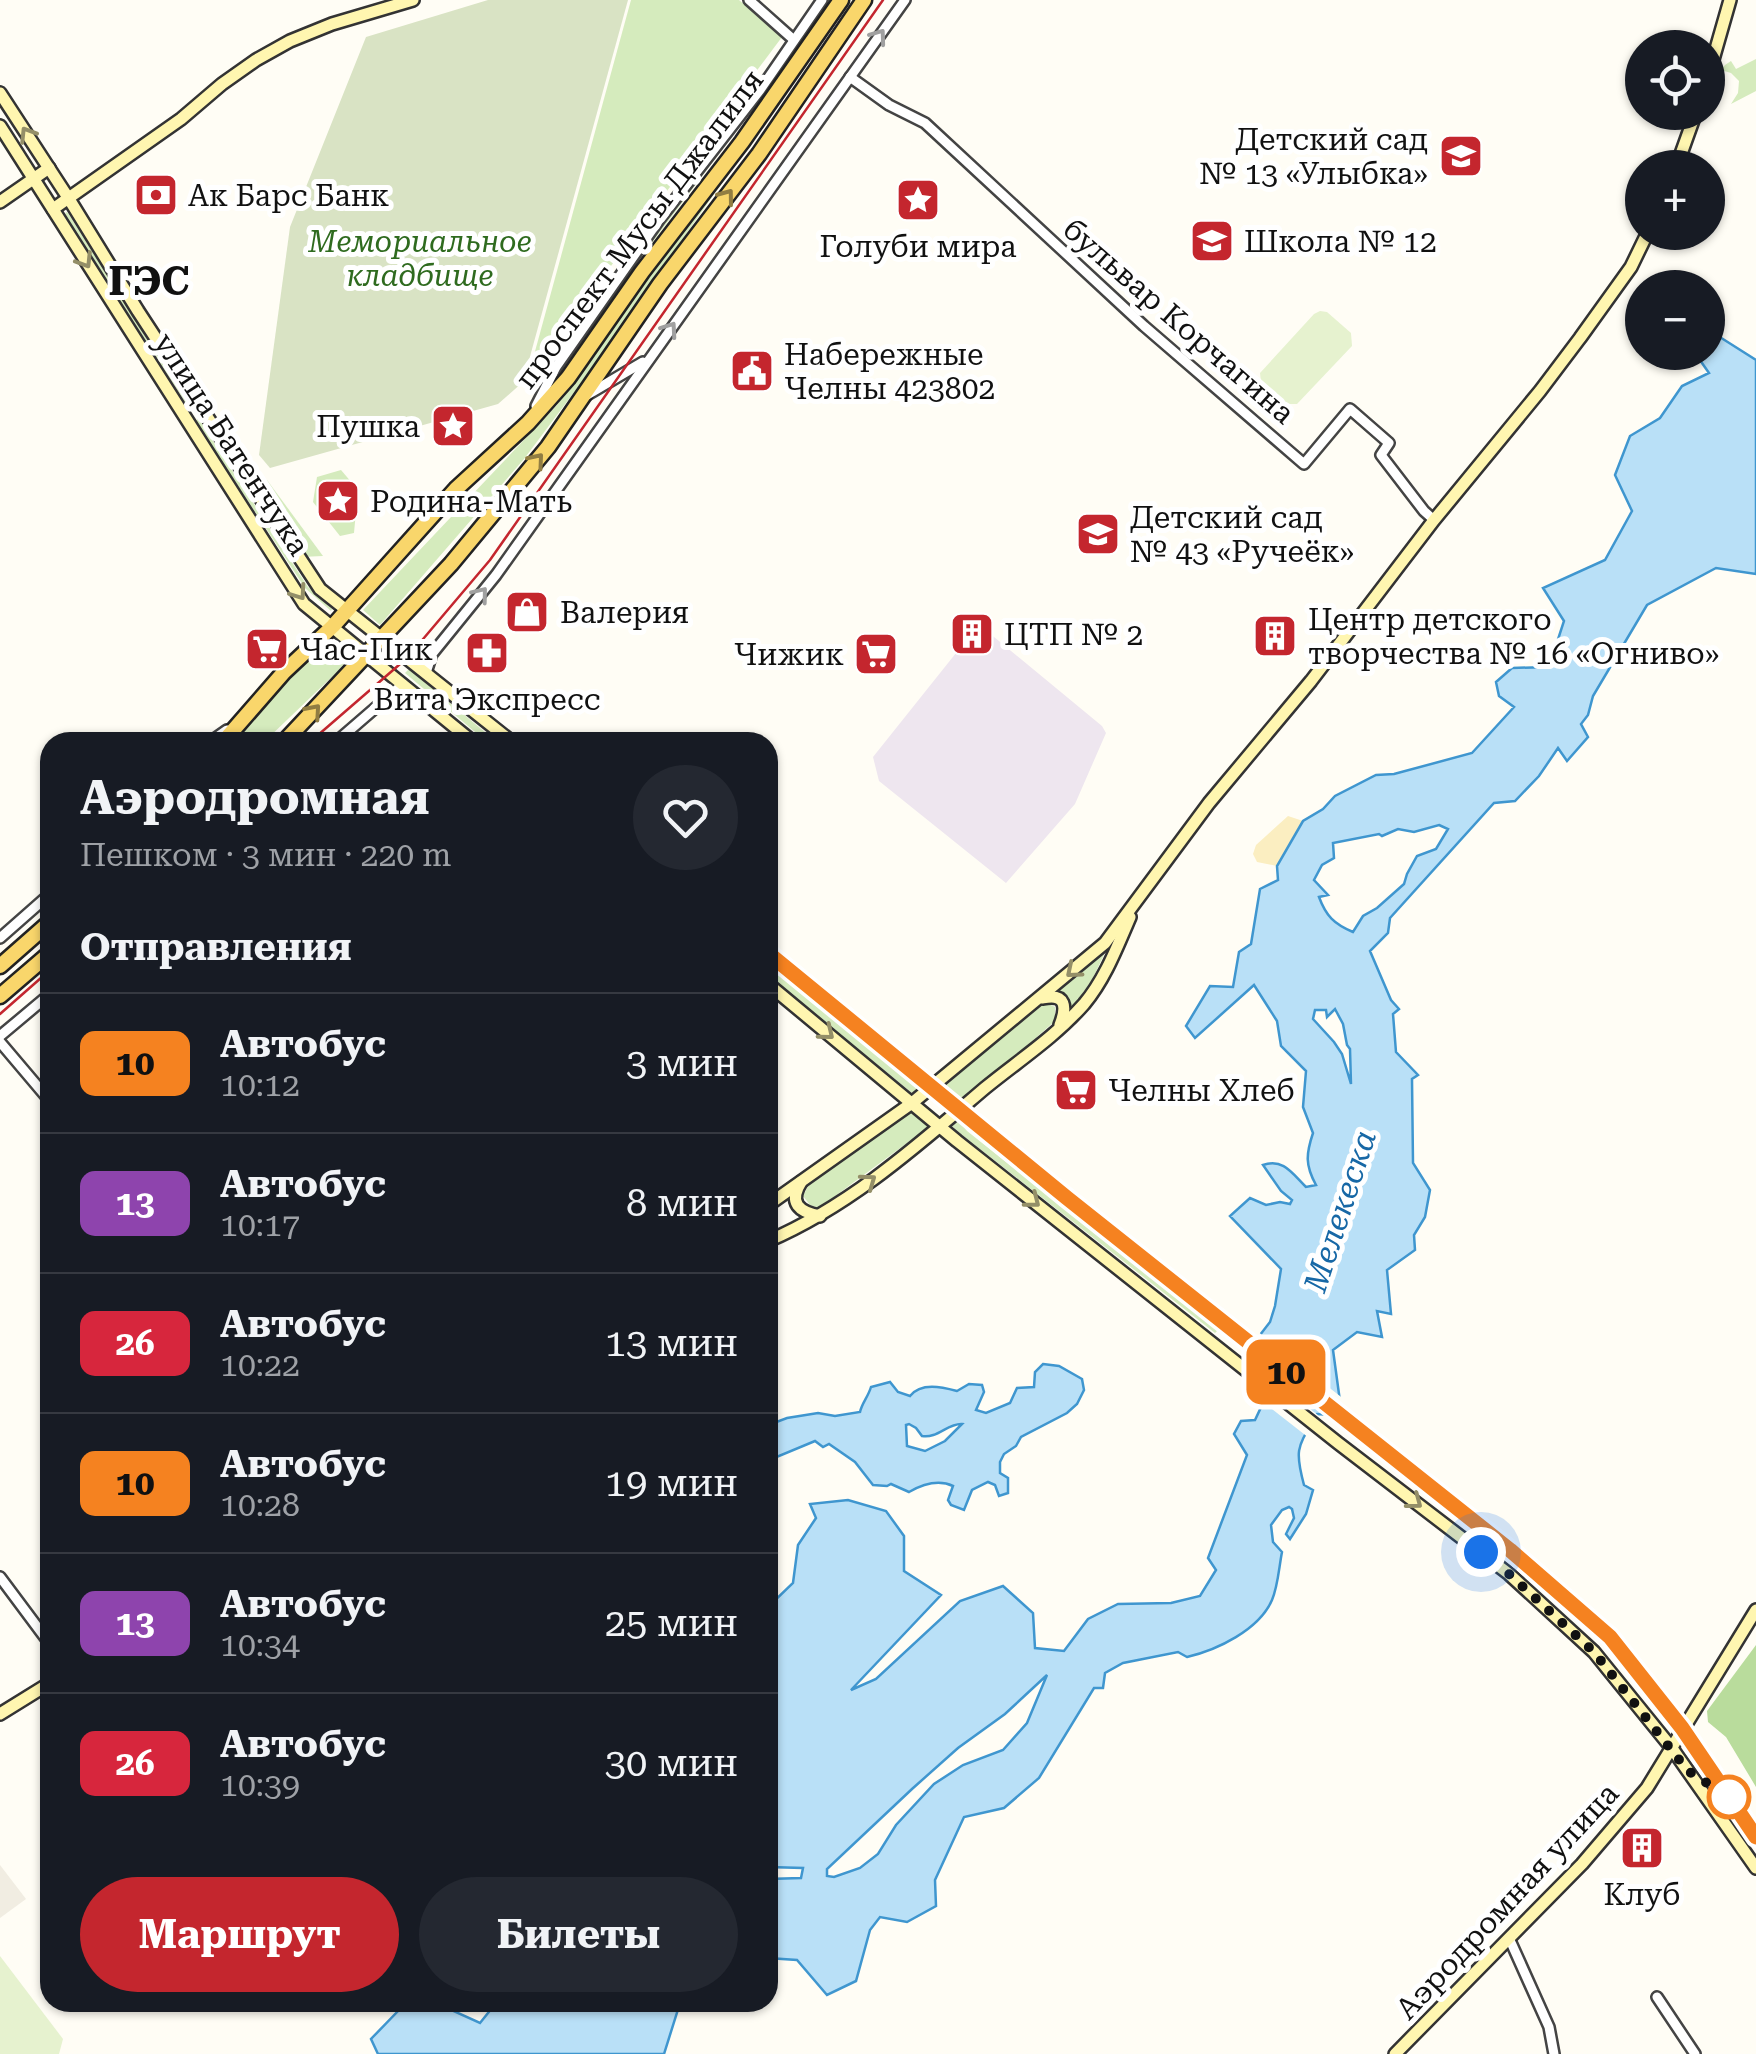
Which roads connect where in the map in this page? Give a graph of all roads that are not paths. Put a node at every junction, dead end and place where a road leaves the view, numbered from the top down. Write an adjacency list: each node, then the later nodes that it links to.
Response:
1 (413, 0): 15 (main road)
2 (749, 0): 9 (street)
3 (822, 0): 9 (street)
4 (841, 0): 22 (main road, проспект Мусы Джалиля)
5 (864, 0): 20 (main road, проспект Мусы Джалиля, one-way to 5)
6 (905, 0): 10 (street, one-way to 6)
7 (1730, 0): 8 (main road)
8 (1721, 30)
9 (794, 40): 22 (street)
10 (850, 77): 19 (street, one-way to 10); 24 (street, бульвар Корчагина)
11 (0, 93): 13 (main road, улица Батенчука, one-way to 11)
12 (0, 126): 14 (main road, улица Батенчука)
13 (48, 168): 14 (main road); 15 (main road, улица Батенчука)
14 (33, 179): 16 (main road); 17 (main road, улица Батенчука)
15 (69, 198): 17 (main road); 21 (main road, улица Батенчука)
16 (0, 202)
17 (53, 209): 23 (main road, улица Батенчука, one-way to 23)
18 (1640, 250): 24 (main road)
19 (651, 357): 20 (street); 29 (street, one-way to 19)
20 (580, 399): 27 (main road, проспект Мусы Джалиля, one-way to 20)
21 (206, 416): 23 (main road); 25 (main road, улица Батенчука)
22 (528, 423): 25 (main road, проспект Мусы Джалиля)
23 (190, 425): 26 (main road, улица Батенчука, one-way to 26)
24 (1434, 520): 38 (main road)
25 (347, 611): 26 (main road, проспект Мусы Джалиля); 27 (main road, улица Батенчука)
26 (333, 626): 28 (main road, улица Батенчука); 31 (main road, проспект Мусы Джалиля)
27 (381, 638): 28 (main road, проспект Мусы Джалиля); 29 (main road, улица Батенчука)
28 (365, 654): 30 (main road, улица Батенчука); 34 (main road, проспект Мусы Джалиля, one-way to 28)
29 (426, 672): 37 (main road, улица Батенчука)
30 (403, 684): 35 (street); 36 (main road, улица Батенчука)
31 (242, 720): 32 (street); 33 (main road, проспект Мусы Джалиля)
32 (225, 732)
33 (232, 732)
34 (293, 732)
35 (348, 732)
36 (461, 732)
37 (500, 732)
38 (1138, 900): 47 (main road, one-way to 47); 49 (main road)
39 (40, 903): 41 (street)
40 (40, 931): 44 (main road)
41 (0, 938)
42 (778, 961): 51 (main road)
43 (40, 962): 46 (main road)
44 (0, 966)
45 (778, 992): 53 (main road, one-way to 53)
46 (0, 996)
47 (1038, 999): 49 (main road); 51 (main road)
48 (40, 1003): 50 (street)
49 (1059, 1030): 54 (main road)
50 (0, 1039): 52 (street)
51 (932, 1087): 53 (main road); 54 (main road)
52 (40, 1089)
53 (912, 1103): 55 (main road); 56 (main road)
54 (961, 1110): 55 (main road); 65 (main road)
55 (942, 1126): 58 (main road, one-way to 55); 66 (main road, one-way to 66)
56 (803, 1178): 57 (main road); 58 (main road)
57 (778, 1197)
58 (820, 1216): 59 (main road)
59 (778, 1235)
60 (0, 1576): 62 (street)
61 (1756, 1610): 65 (main road, Аэродромная улица)
62 (40, 1630)
63 (40, 1689): 64 (main road)
64 (0, 1714)
65 (1682, 1728): 66 (main road, Аэродромная улица); 67 (main road)
66 (1671, 1747): 68 (main road); 69 (main road, Аэродромная улица)
67 (1756, 1837)
68 (1756, 1868)
69 (1509, 1938): 71 (main road, Аэродромная улица); 72 (street)
70 (1657, 1998): 73 (street)
71 (1394, 2054)
72 (1554, 2054)
73 (1695, 2054)

